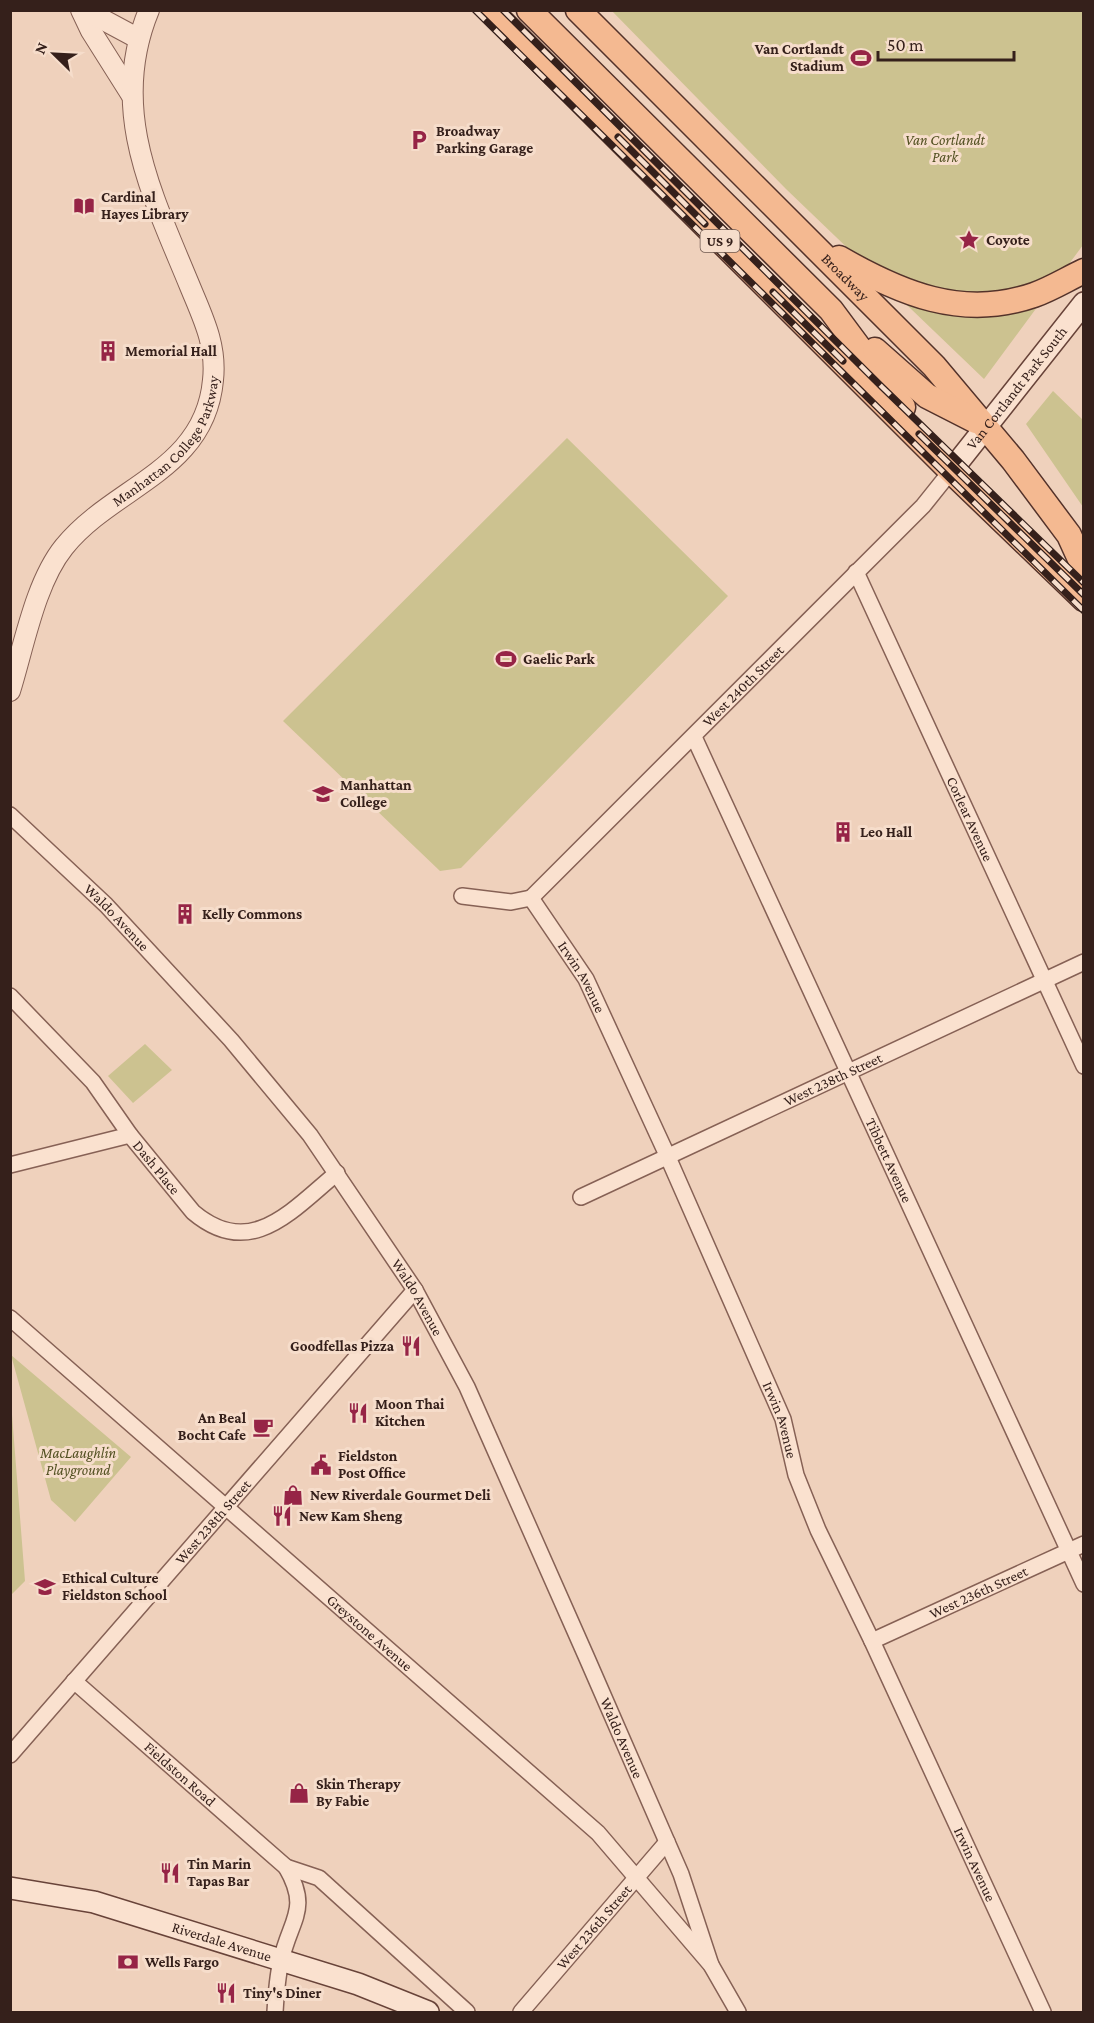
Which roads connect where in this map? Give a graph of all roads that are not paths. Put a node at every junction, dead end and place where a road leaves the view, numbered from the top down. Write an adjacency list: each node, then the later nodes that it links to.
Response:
1 (83, 10): 6 (street); 7 (street)
2 (149, 10): 6 (street, Manhattan College Parkway)
3 (490, 10): 13 (main road, US 9)
4 (529, 10): 11 (main road, US 9)
5 (578, 10): 8 (main road, Broadway)
6 (139, 39): 7 (street, Manhattan College Parkway)
7 (132, 96): 17 (street, Manhattan College Parkway)
8 (810, 242): 9 (main road); 12 (main road, Broadway)
9 (1083, 271)
10 (1083, 303): 12 (main road, Van Cortlandt Park South)
11 (831, 310): 12 (main road); 13 (main road, US 9)
12 (986, 426): 13 (main road, Van Cortlandt Park South); 14 (main road, Broadway)
13 (951, 471): 15 (street, West 240th Street); 16 (main road, US 9)
14 (1083, 568)
15 (856, 572): 18 (street, West 240th Street); 23 (street, Corlear Avenue)
16 (1083, 599)
17 (10, 691)
18 (694, 737): 21 (street, West 240th Street); 26 (street, Tibbett Avenue)
19 (10, 815): 30 (street, Waldo Avenue)
20 (462, 896): 21 (street)
21 (531, 898): 28 (street, Irwin Avenue)
22 (1083, 962): 23 (street, West 238th Street)
23 (1044, 980): 25 (street, Corlear Avenue); 26 (street, West 238th Street)
24 (10, 996): 27 (street, Dash Place)
25 (1083, 1066)
26 (848, 1071): 28 (street, West 238th Street); 36 (street, Tibbett Avenue)
27 (130, 1135): 29 (street); 30 (street, Dash Place)
28 (667, 1155): 31 (street, West 238th Street); 38 (street, Irwin Avenue)
29 (10, 1165)
30 (338, 1173): 32 (street, Waldo Avenue)
31 (581, 1197)
32 (415, 1290): 34 (street, West 238th Street); 41 (street, Waldo Avenue)
33 (10, 1318): 34 (street, Greystone Avenue)
34 (226, 1509): 39 (street, West 238th Street); 44 (street, Greystone Avenue)
35 (1083, 1544): 36 (street, West 236th Street)
36 (1068, 1551): 37 (street, Tibbett Avenue); 38 (street, West 236th Street)
37 (1083, 1584)
38 (872, 1641): 53 (street, Irwin Avenue)
39 (74, 1681): 40 (street, West 238th Street); 42 (street, Fieldston Road)
40 (10, 1755)
41 (667, 1842): 43 (street, Waldo Avenue); 44 (street, West 236th Street)
42 (286, 1867): 46 (street, Fieldston Road); 50 (street, Fieldston Road)
43 (681, 1874): 47 (street, Greystone Avenue)
44 (637, 1877): 47 (street, Greystone Avenue); 51 (street, West 236th Street)
45 (10, 1888): 46 (main road, Riverdale Avenue)
46 (281, 1958): 48 (main road, Riverdale Avenue); 49 (street)
47 (711, 1965): 52 (street, Greystone Avenue)
48 (420, 2010)
49 (275, 2013)
50 (467, 2013)
51 (521, 2013)
52 (738, 2013)
53 (1042, 2013)

